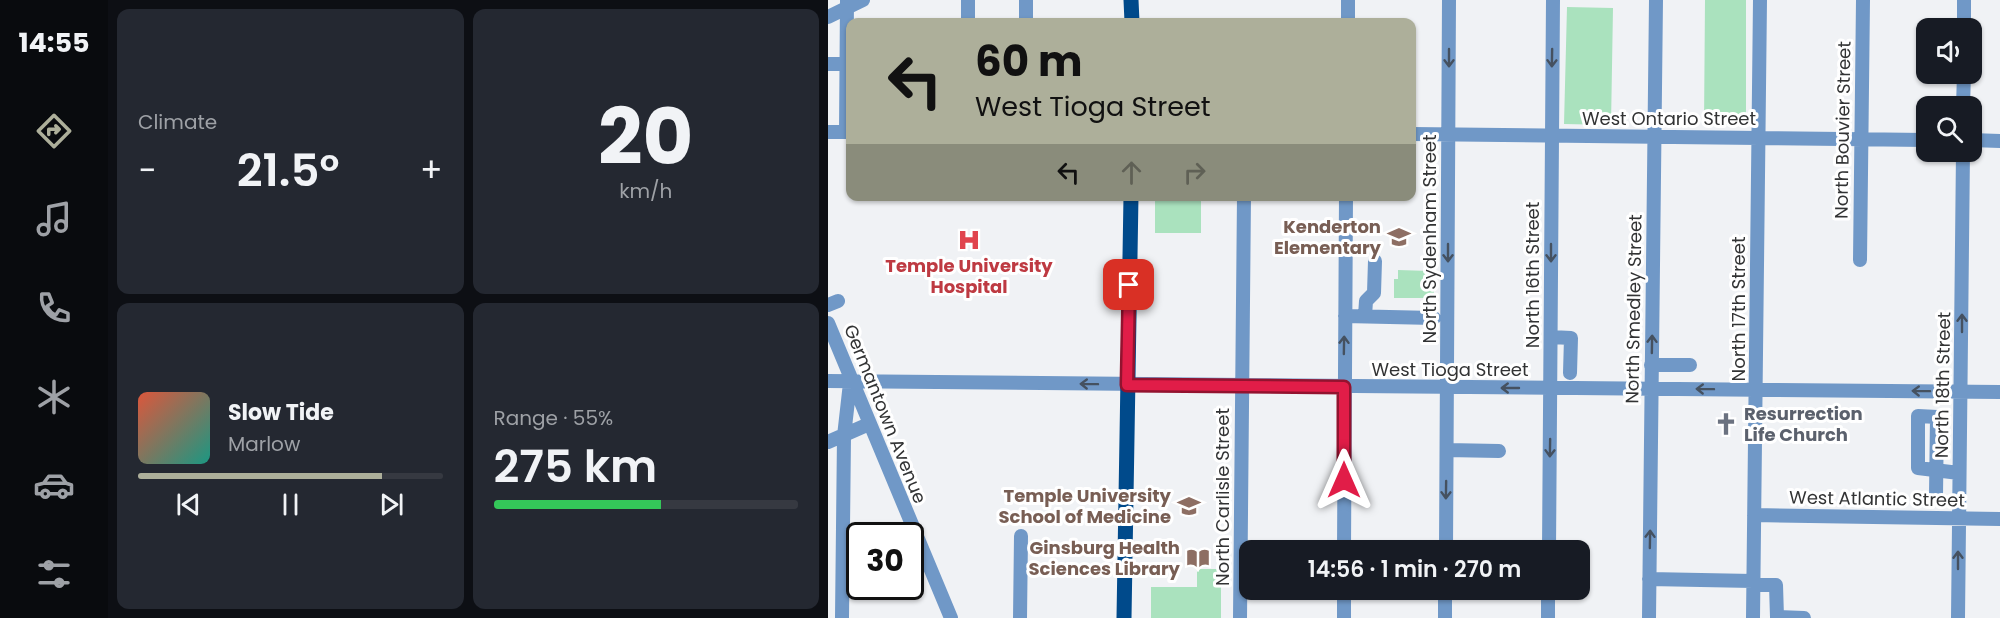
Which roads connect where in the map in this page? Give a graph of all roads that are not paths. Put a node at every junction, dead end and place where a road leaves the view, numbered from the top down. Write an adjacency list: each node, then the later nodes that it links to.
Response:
1 (863, 0): 12 (street)
2 (968, 0): 14 (street)
3 (1026, 0): 15 (street)
4 (1131, 0): 16 (main road)
5 (1348, 0): 17 (street)
6 (1449, 0): 24 (street, North Sydenham Street, one-way to 24)
7 (1553, 0): 25 (street, North 16th Street, one-way to 25)
8 (1656, 0): 26 (street, North Smedley Street)
9 (1760, 0): 27 (street, North 17th Street)
10 (1863, 0): 28 (street, North Bouvier Street)
11 (1964, 0): 18 (street)
12 (847, 4): 13 (street)
13 (828, 17)
14 (968, 18)
15 (1026, 18)
16 (1131, 18)
17 (1348, 18)
18 (1964, 18)
19 (828, 64): 20 (street)
20 (846, 64)
21 (828, 132): 22 (street)
22 (846, 132)
23 (1416, 134): 24 (street, West Ontario Street)
24 (1449, 134): 25 (street, West Ontario Street); 51 (street, North Sydenham Street, one-way to 51)
25 (1551, 136): 26 (street, West Ontario Street); 42 (street, North 16th Street, one-way to 42)
26 (1655, 137): 27 (street, West Ontario Street); 43 (street, North Smedley Street, one-way to 26)
27 (1759, 137): 28 (street, West Ontario Street); 54 (street, North 17th Street)
28 (1861, 139): 29 (street, West Ontario Street); 36 (street, North Bouvier Street)
29 (1916, 140)
30 (1982, 140): 31 (street)
31 (2000, 141)
32 (1963, 162): 55 (street, North 18th Street, one-way to 32)
33 (1131, 201): 48 (main road)
34 (1244, 201): 49 (street, North Carlisle Street)
35 (1346, 201): 38 (street)
36 (1860, 260)
37 (1375, 261): 39 (street)
38 (1345, 316): 39 (street); 50 (street, one-way to 38)
39 (1365, 316): 40 (street)
40 (1434, 318)
41 (828, 323): 47 (street, Germantown Avenue)
42 (1551, 337): 45 (street); 52 (street, North 16th Street)
43 (1651, 365): 44 (street); 53 (street, North Smedley Street)
44 (1690, 365)
45 (1569, 373)
46 (828, 381): 47 (street, West Tioga Street)
47 (850, 381): 48 (street, West Tioga Street, one-way to 47); 57 (street, Germantown Avenue); 58 (street)
48 (1127, 385): 49 (street, West Tioga Street); 79 (main road)
49 (1242, 385): 50 (street, West Tioga Street); 80 (street, North Carlisle Street)
50 (1344, 387): 51 (street, West Tioga Street); 68 (street)
51 (1448, 388): 52 (street, West Tioga Street, one-way to 51); 60 (street, North Sydenham Street)
52 (1551, 388): 53 (street, West Tioga Street); 70 (street, North 16th Street, one-way to 70)
53 (1651, 389): 54 (street, West Tioga Street, one-way to 53); 71 (street, North Smedley Street, one-way to 53)
54 (1756, 390): 55 (street, West Tioga Street, one-way to 54); 64 (street, North 17th Street)
55 (1961, 392): 56 (street, West Tioga Street); 62 (street, North 18th Street)
56 (2000, 392)
57 (868, 424): 58 (street); 77 (street, Germantown Avenue)
58 (844, 436): 59 (street); 76 (street)
59 (828, 442)
60 (1447, 450): 61 (street); 69 (street, North Sydenham Street, one-way to 69)
61 (1499, 451)
62 (1959, 473): 63 (street); 65 (street, North 18th Street)
63 (1936, 495)
64 (1754, 515): 65 (street, West Atlantic Street); 72 (street, North 17th Street)
65 (1959, 518): 66 (street, West Atlantic Street); 87 (street, North 18th Street, one-way to 65)
66 (2000, 519)
67 (1021, 536): 78 (street)
68 (1344, 540)
69 (1446, 540)
70 (1549, 540)
71 (1649, 579): 72 (street); 84 (street, North Smedley Street)
72 (1753, 583): 85 (street, North 17th Street); 86 (street)
73 (1344, 600): 81 (street)
74 (1445, 600): 82 (street)
75 (1548, 600): 83 (street)
76 (842, 618)
77 (951, 618)
78 (1020, 618)
79 (1124, 618)
80 (1240, 618)
81 (1344, 618)
82 (1445, 618)
83 (1548, 618)
84 (1649, 618)
85 (1753, 618)
86 (1804, 618)
87 (1958, 618)

